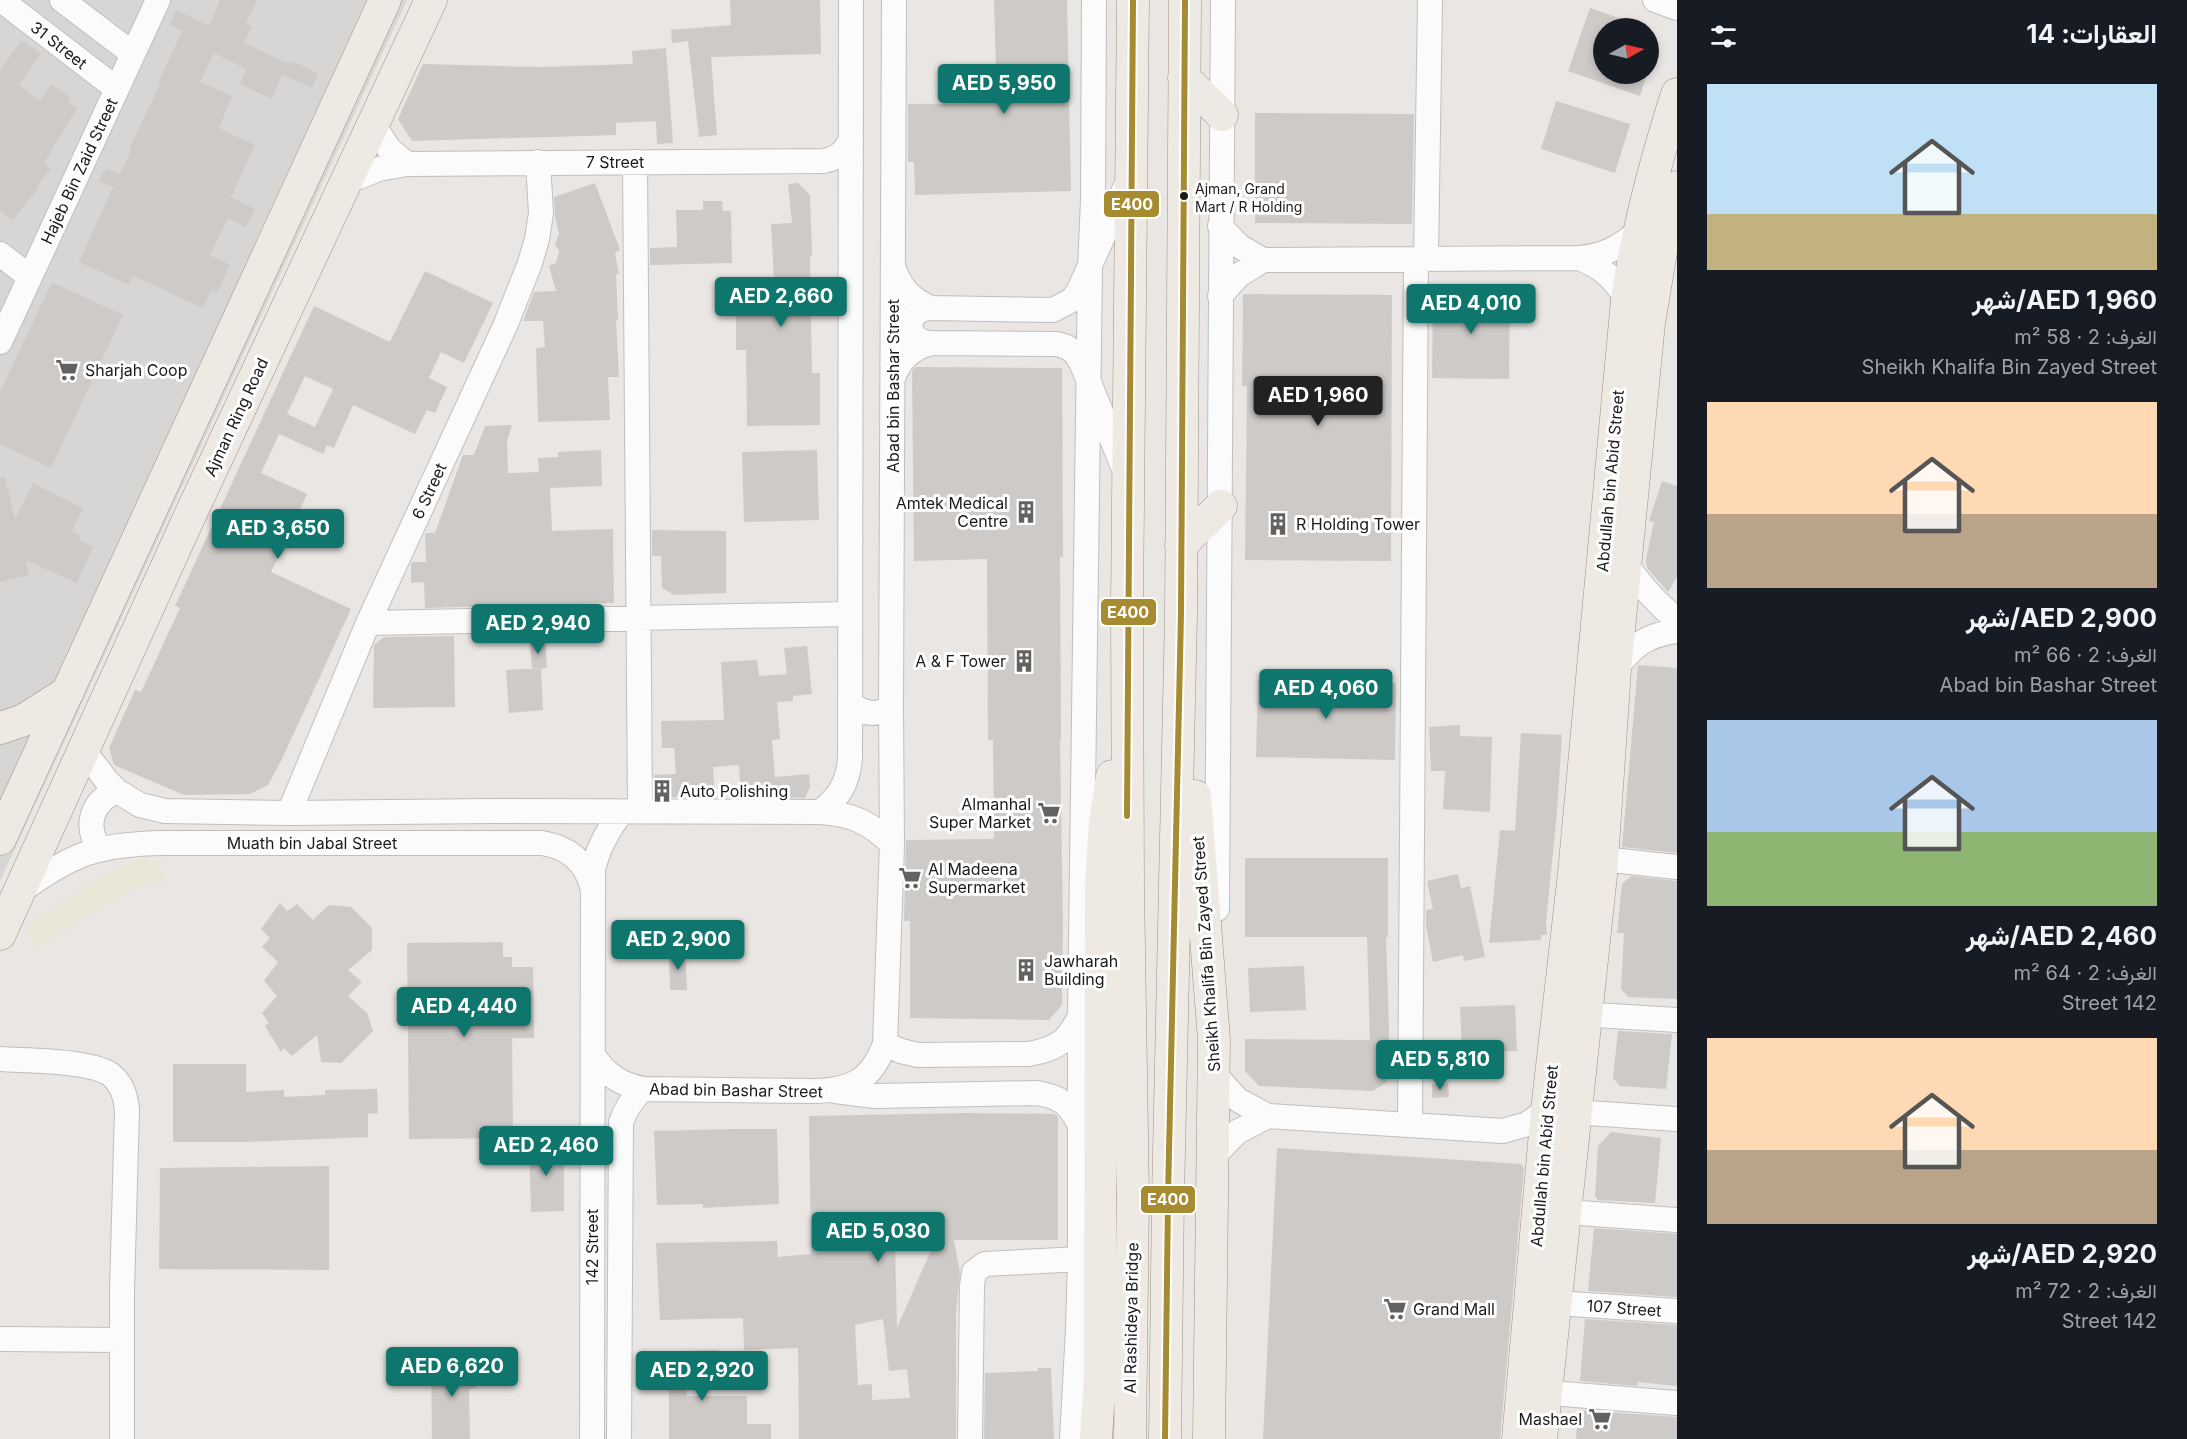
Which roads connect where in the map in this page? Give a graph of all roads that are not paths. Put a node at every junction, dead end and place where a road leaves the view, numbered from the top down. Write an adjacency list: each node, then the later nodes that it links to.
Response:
1 (1, 0): 17 (street, 31 Street)
2 (62, 0): 15 (street)
3 (158, 0): 15 (street, Hajeb Bin Zaid Street)
4 (385, 0): 58 (main road)
5 (431, 0): 20 (main road, Ajman Ring Road)
6 (851, 0): 21 (street)
7 (894, 0): 37 (street, Abad bin Bashar Street)
8 (1094, 0): 38 (street)
9 (1133, 0): 26 (main road)
10 (1185, 0): 16 (main road, Sheikh Khalifa Bin Zayed Street)
11 (1224, 0): 19 (street)
12 (1430, 0): 34 (street)
13 (1655, 0): 14 (street)
14 (1677, 8)
15 (133, 54): 17 (street, Hajeb Bin Zaid Street)
16 (1184, 78): 19 (main road); 49 (main road, Sheikh Khalifa Bin Zayed Street)
17 (117, 89): 39 (street, Hajeb Bin Zaid Street)
18 (1677, 94): 31 (main road, Abdullah bin Abid Street)
19 (1222, 115): 30 (street)
20 (373, 124): 25 (street); 27 (main road, Ajman Ring Road)
21 (851, 139): 22 (street, 7 Street); 28 (street)
22 (823, 161): 24 (street, 7 Street); 28 (street)
23 (538, 162): 24 (street, 7 Street); 25 (street, 7 Street); 55 (street, 6 Street)
24 (635, 162): 53 (street)
25 (407, 164): 27 (street, 7 Street)
26 (1131, 173): 38 (street); 47 (main road)
27 (346, 182): 63 (main road, Ajman Ring Road)
28 (850, 184): 51 (street)
29 (1677, 187): 36 (main road, Abdullah bin Abid Street)
30 (1220, 226): 35 (street); 40 (street)
31 (1638, 231): 33 (street); 41 (main road, Abdullah bin Abid Street)
32 (0, 254): 39 (street)
33 (1579, 258): 34 (street); 41 (street)
34 (1421, 259): 35 (street); 92 (street)
35 (1263, 260): 40 (street)
36 (1666, 267): 50 (main road, Abdullah bin Abid Street)
37 (893, 268): 42 (street); 45 (street, Abad bin Bashar Street)
38 (1090, 268): 42 (street); 46 (street)
39 (30, 277): 43 (street, Hajeb Bin Zaid Street)
40 (1220, 296): 48 (street)
41 (1626, 300): 74 (main road, Abdullah bin Abid Street)
42 (932, 308): 44 (street)
43 (0, 342)
44 (931, 344): 45 (street); 46 (street)
45 (893, 378): 60 (street, Abad bin Bashar Street)
46 (1089, 382): 47 (street); 80 (street)
47 (1128, 480): 62 (main road)
48 (1221, 506): 49 (main road); 78 (street)
49 (1181, 545): 52 (main road, Sheikh Khalifa Bin Zayed Street)
50 (1625, 562): 54 (street); 57 (main road, Abdullah bin Abid Street)
51 (850, 614): 53 (street); 59 (street)
52 (1181, 614): 78 (main road, Sheikh Khalifa Bin Zayed Street); 122 (main road, Sheikh Khalifa Bin Zayed Street)
53 (638, 619): 55 (street); 66 (street)
54 (1677, 620)
55 (368, 623): 68 (street, 6 Street)
56 (1677, 631): 57 (street)
57 (1615, 670): 74 (main road, Abdullah bin Abid Street)
58 (68, 691): 61 (main road); 69 (main road)
59 (850, 702): 60 (street); 67 (street)
60 (891, 707): 71 (street, Abad bin Bashar Street)
61 (0, 728)
62 (1127, 729): 99 (main road); 121 (main road, Al Rashideya Bridge)
63 (84, 751): 64 (street, Muath bin Jabal Street); 76 (main road, Ajman Ring Road)
64 (117, 791): 68 (street, Muath bin Jabal Street); 72 (street)
65 (492, 811): 66 (street, Muath bin Jabal Street); 68 (street, Muath bin Jabal Street); 70 (street)
66 (631, 812): 67 (street); 75 (street)
67 (820, 812): 71 (street)
68 (289, 813)
69 (0, 839)
70 (492, 842): 72 (street, Muath bin Jabal Street); 75 (street, Muath bin Jabal Street)
71 (892, 844): 82 (street, Abad bin Bashar Street)
72 (100, 849): 76 (street, Muath bin Jabal Street)
73 (1677, 867): 74 (street)
74 (1592, 869): 79 (main road, Abdullah bin Abid Street); 88 (main road, Abdullah bin Abid Street); 100 (main road, Abdullah bin Abid Street)
75 (592, 890): 83 (street)
76 (20, 892): 77 (main road, Ajman Ring Road)
77 (0, 934)
78 (1211, 989): 85 (main road, Sheikh Khalifa Bin Zayed Street)
79 (1596, 1015): 81 (street); 89 (main road, Abdullah bin Abid Street)
80 (1080, 1016): 82 (street); 94 (street)
81 (1677, 1020)
82 (885, 1044): 87 (street, Abad bin Bashar Street)
83 (593, 1054): 86 (street, Abad bin Bashar Street); 95 (street, 142 Street)
84 (0, 1059): 107 (street)
85 (1215, 1076): 90 (street); 97 (main road, Sheikh Khalifa Bin Zayed Street)
86 (643, 1089): 87 (street, Abad bin Bashar Street); 96 (street, 142 Street)
87 (833, 1091): 94 (street)
88 (1547, 1110): 93 (street); 98 (main road, Abdullah bin Abid Street)
89 (1588, 1113): 91 (street); 100 (main road, Abdullah bin Abid Street)
90 (1268, 1116): 92 (street); 97 (street)
91 (1677, 1119)
92 (1410, 1125): 93 (street)
93 (1503, 1131): 98 (street)
94 (1080, 1141): 99 (main road); 102 (street)
95 (592, 1153): 96 (street); 114 (street, 142 Street)
96 (620, 1155): 115 (street, 142 Street)
97 (1214, 1156): 112 (main road, Sheikh Khalifa Bin Zayed Street)
98 (1542, 1169): 123 (main road, Abdullah bin Abid Street)
99 (1100, 1187): 102 (main road)
100 (1566, 1204): 101 (street); 103 (main road, Abdullah bin Abid Street); 124 (main road, Abdullah bin Abid Street); 125 (main road, Abdullah bin Abid Street)
101 (1677, 1220)
102 (1090, 1266): 105 (main road); 108 (main road); 116 (street)
103 (1571, 1304): 104 (street, 107 Street); 109 (main road, Abdullah bin Abid Street)
104 (1677, 1311)
105 (1078, 1330): 117 (street)
106 (0, 1339): 107 (street)
107 (122, 1340): 113 (street)
108 (1099, 1390): 118 (main road); 119 (main road); 120 (main road)
109 (1563, 1394): 110 (street); 126 (main road, Abdullah bin Abid Street)
110 (1677, 1403)
111 (1234, 1418): 112 (main road)
112 (1209, 1438)
113 (122, 1439)
114 (592, 1439)
115 (619, 1439)
116 (970, 1439)
117 (1072, 1439)
118 (1089, 1439)
119 (1096, 1439)
120 (1107, 1439)
121 (1130, 1439)
122 (1165, 1439)
123 (1518, 1439)
124 (1529, 1439)
125 (1540, 1439)
126 (1559, 1439)

